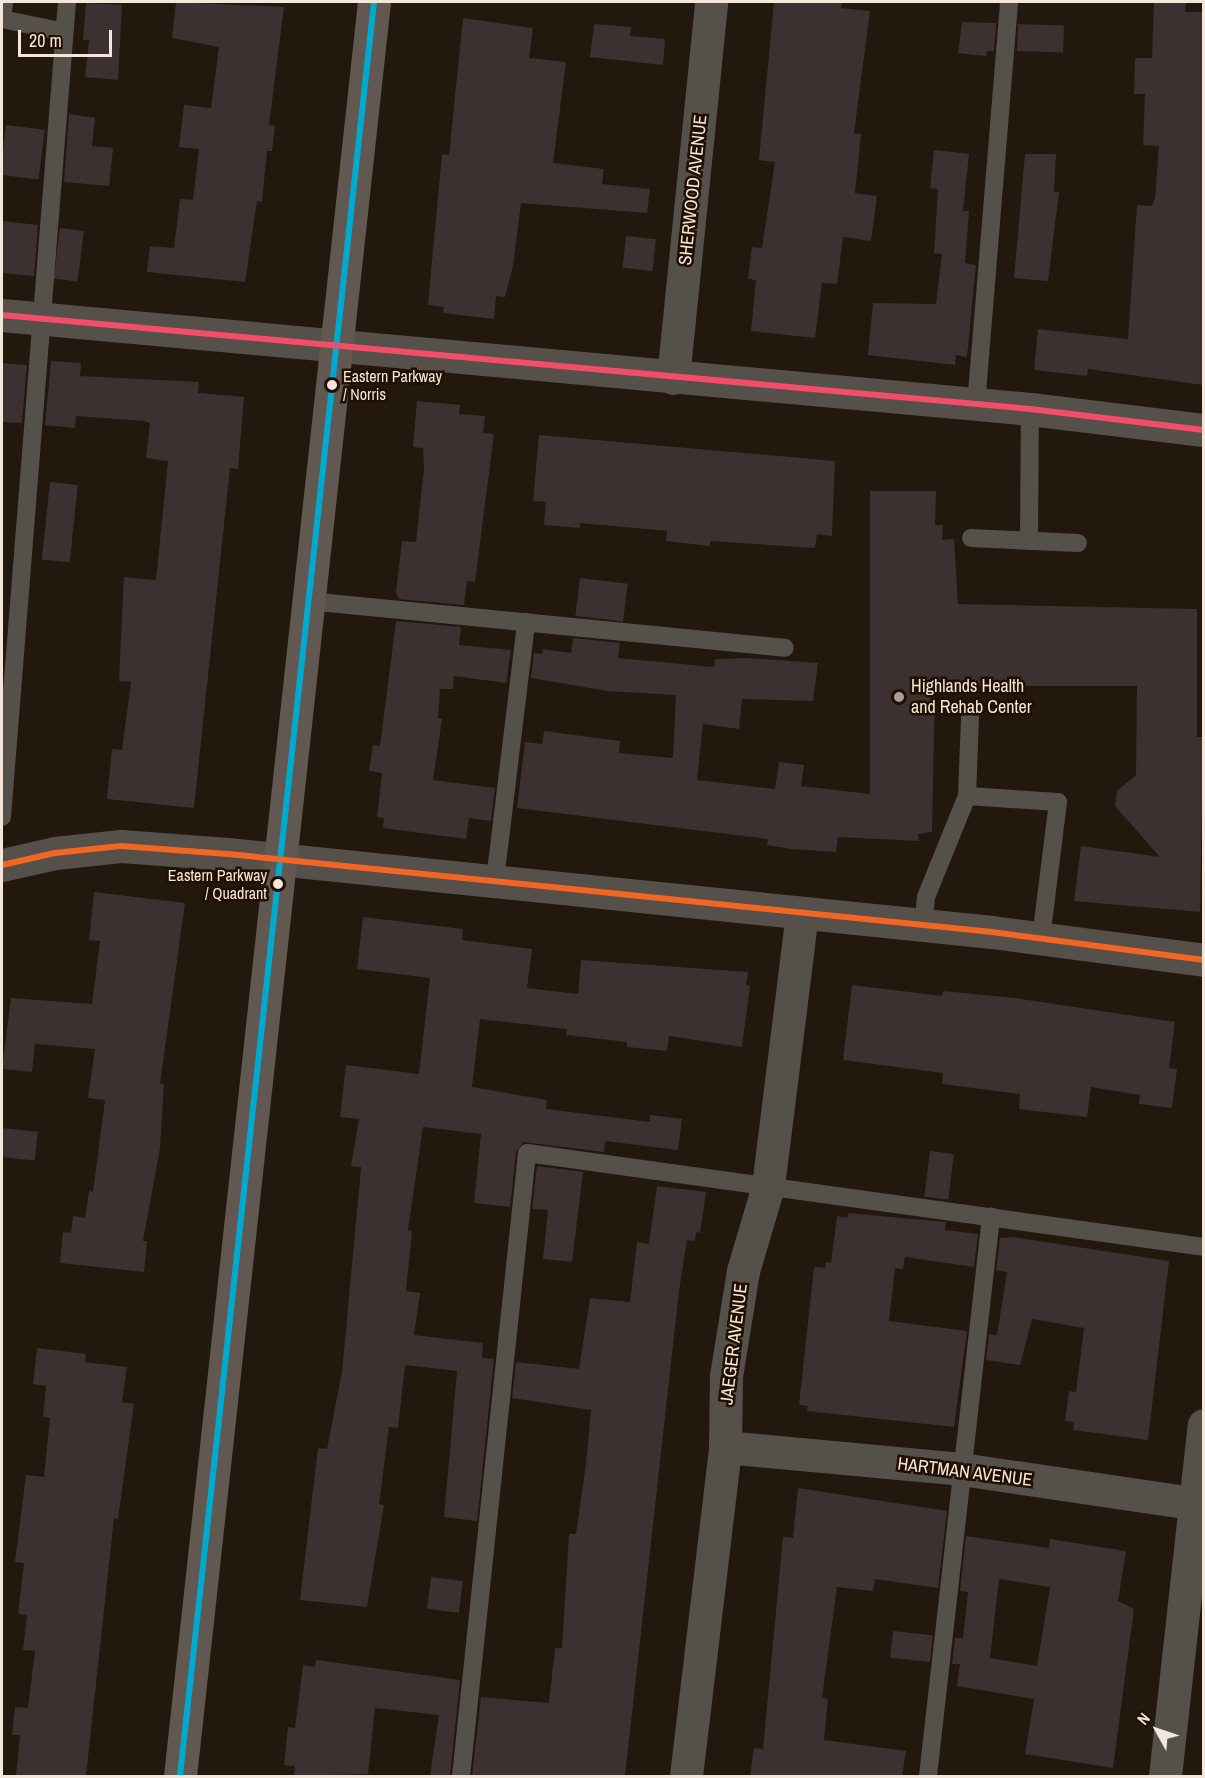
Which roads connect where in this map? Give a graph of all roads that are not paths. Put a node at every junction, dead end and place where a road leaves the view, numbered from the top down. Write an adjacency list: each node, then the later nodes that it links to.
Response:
1 (4, 2): 6 (lane)
2 (67, 2): 7 (lane)
3 (374, 2): 10 (main road)
4 (711, 2): 11 (street, SHERWOOD AVENUE)
5 (1009, 2): 12 (lane)
6 (2, 19): 7 (lane)
7 (64, 32): 9 (lane)
8 (2, 315): 9 (street)
9 (40, 319): 10 (street); 23 (lane)
10 (335, 347): 11 (street); 18 (main road)
11 (673, 378): 12 (street)
12 (976, 405): 13 (street)
13 (1030, 410): 14 (street); 16 (lane)
14 (1203, 430)
15 (971, 538): 16 (lane)
16 (1029, 541): 17 (lane)
17 (1078, 543)
18 (308, 601): 19 (lane); 24 (main road)
19 (526, 622): 20 (lane); 26 (lane)
20 (785, 648)
21 (970, 717): 22 (lane)
22 (967, 796): 28 (lane); 29 (lane)
23 (2, 817)
24 (279, 859): 25 (street); 26 (street); 38 (main road)
25 (2, 865)
26 (495, 880): 27 (street)
27 (802, 914): 28 (street); 31 (street, JAEGER AVENUE)
28 (923, 926): 29 (street)
29 (1041, 938): 30 (street)
30 (1203, 960)
31 (768, 1186): 32 (lane); 35 (street, JAEGER AVENUE); 39 (lane)
32 (991, 1217): 33 (lane); 36 (lane)
33 (1203, 1247)
34 (1203, 1425): 37 (street)
35 (725, 1447): 36 (street, HARTMAN AVENUE); 40 (street, JAEGER AVENUE)
36 (961, 1469): 37 (street, HARTMAN AVENUE); 41 (lane)
37 (1199, 1504): 42 (street)
38 (180, 1776)
39 (461, 1776)
40 (686, 1776)
41 (928, 1776)
42 (1165, 1776)

